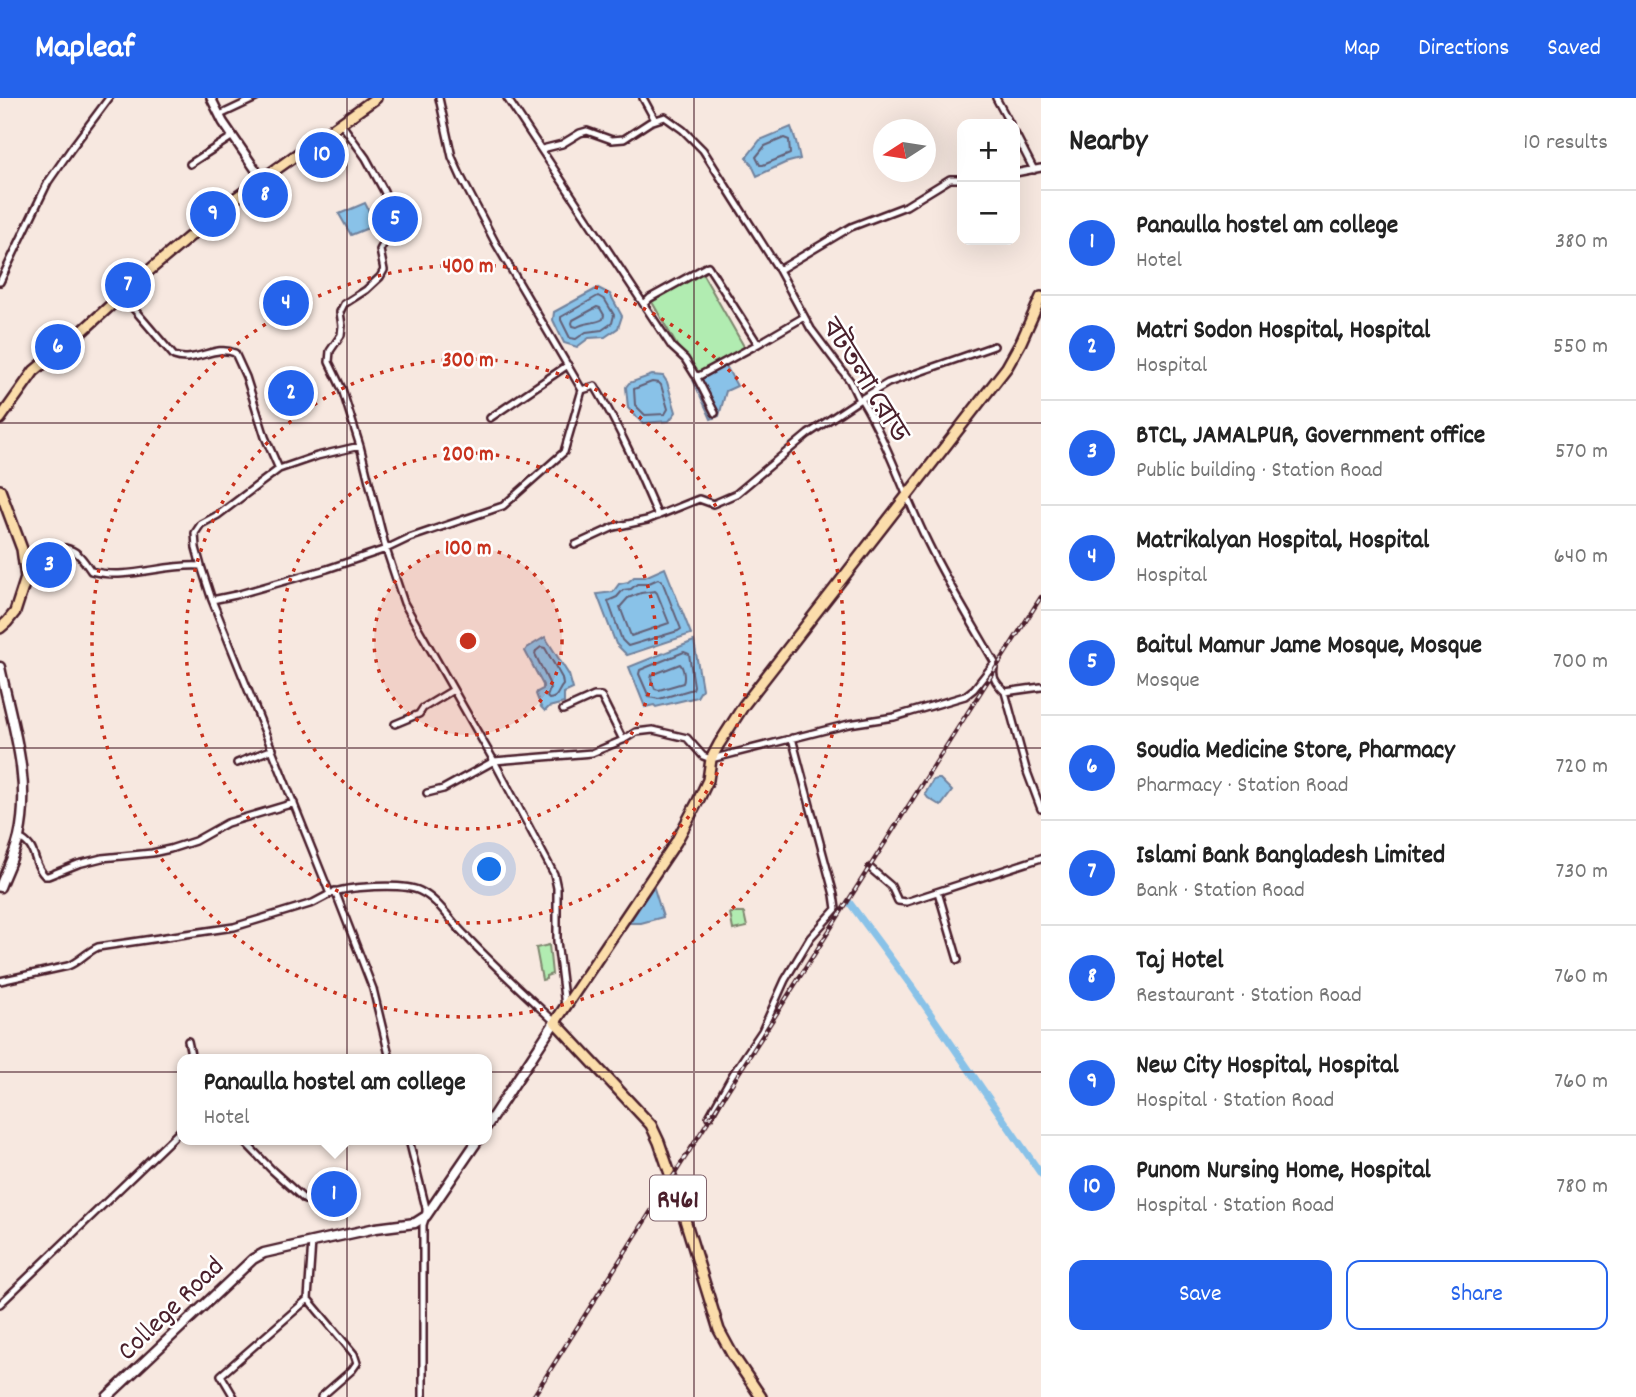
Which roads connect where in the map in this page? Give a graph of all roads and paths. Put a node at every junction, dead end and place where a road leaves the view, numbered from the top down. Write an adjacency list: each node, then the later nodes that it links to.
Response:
1 (109, 98): 22 (street)
2 (211, 98): 9 (street)
3 (256, 98): 9 (street)
4 (376, 98): 12 (main road)
5 (439, 98): 29 (street)
6 (507, 98): 15 (street)
7 (643, 98): 11 (street)
8 (996, 98): 10 (street)
9 (220, 115): 13 (street)
10 (1007, 119)
11 (655, 120): 15 (street); 21 (street, বটতলা রোড)
12 (340, 122): 19 (main road); 36 (street)
13 (233, 136): 16 (street); 19 (street)
14 (1020, 141): 17 (street)
15 (542, 149): 25 (street)
16 (190, 164)
17 (1038, 169): 18 (street)
18 (1020, 172)
19 (262, 179): 23 (main road)
20 (957, 179): 21 (street)
21 (779, 270): 26 (street, বটতলা রোড)
22 (0, 282)
23 (122, 295): 35 (main road); 37 (street)
24 (1041, 297): 39 (main road)
25 (644, 304): 27 (street); 30 (street)
26 (804, 317): 27 (street); 32 (street, বটতলা রোড)
27 (758, 344): 30 (street)
28 (993, 346): 32 (street)
29 (568, 365): 31 (street); 34 (street)
30 (696, 376): 33 (street)
31 (582, 390): 40 (street); 42 (street)
32 (860, 399): 39 (street, বটতলা রোড); 40 (street)
33 (715, 413)
34 (490, 418)
35 (0, 419)
36 (360, 446): 37 (street); 42 (street)
37 (279, 468): 44 (street)
38 (0, 490): 43 (main road)
39 (908, 496): 47 (street, বটতলা রোড); 57 (main road)
40 (658, 516): 41 (street)
41 (575, 545)
42 (386, 549): 45 (street); 50 (street)
43 (23, 556): 44 (street); 46 (main road)
44 (201, 566): 45 (street)
45 (212, 600): 56 (street)
46 (0, 628)
47 (995, 663): 51 (street, বটতলা রোড); 54 (street)
48 (0, 667): 63 (main road)
49 (1041, 687): 51 (street)
50 (453, 690): 53 (street); 58 (street)
51 (1005, 692): 62 (street, বটতলা রোড)
52 (563, 710): 55 (street)
53 (395, 724)
54 (792, 738): 57 (street); 76 (street)
55 (623, 740): 57 (street); 58 (street)
56 (273, 749): 59 (street); 61 (street)
57 (711, 759): 71 (main road)
58 (494, 761): 60 (street); 71 (street)
59 (237, 763)
60 (426, 793)
61 (294, 803): 63 (street); 68 (street)
62 (1041, 809)
63 (19, 838): 66 (main road)
64 (1041, 858): 67 (street)
65 (870, 868): 67 (street)
66 (0, 887)
67 (938, 892): 69 (street)
68 (333, 893): 70 (street); 72 (street); 75 (street)
69 (958, 960)
70 (0, 981)
71 (565, 1006): 72 (main road)
72 (555, 1022): 77 (main road); 91 (main road, R461)
73 (188, 1041): 74 (street)
74 (191, 1054)
75 (389, 1054)
76 (709, 1116)
77 (492, 1118)
78 (177, 1134): 86 (street)
79 (248, 1145): 82 (street)
80 (410, 1145): 83 (street)
81 (475, 1145): 83 (main road)
82 (305, 1200)
83 (426, 1216): 84 (main road); 90 (street)
84 (312, 1241): 85 (street); 87 (main road, College Road)
85 (308, 1299): 88 (street); 89 (street)
86 (0, 1304)
87 (107, 1397)
88 (234, 1397)
89 (321, 1397)
90 (424, 1397)
91 (761, 1397)

